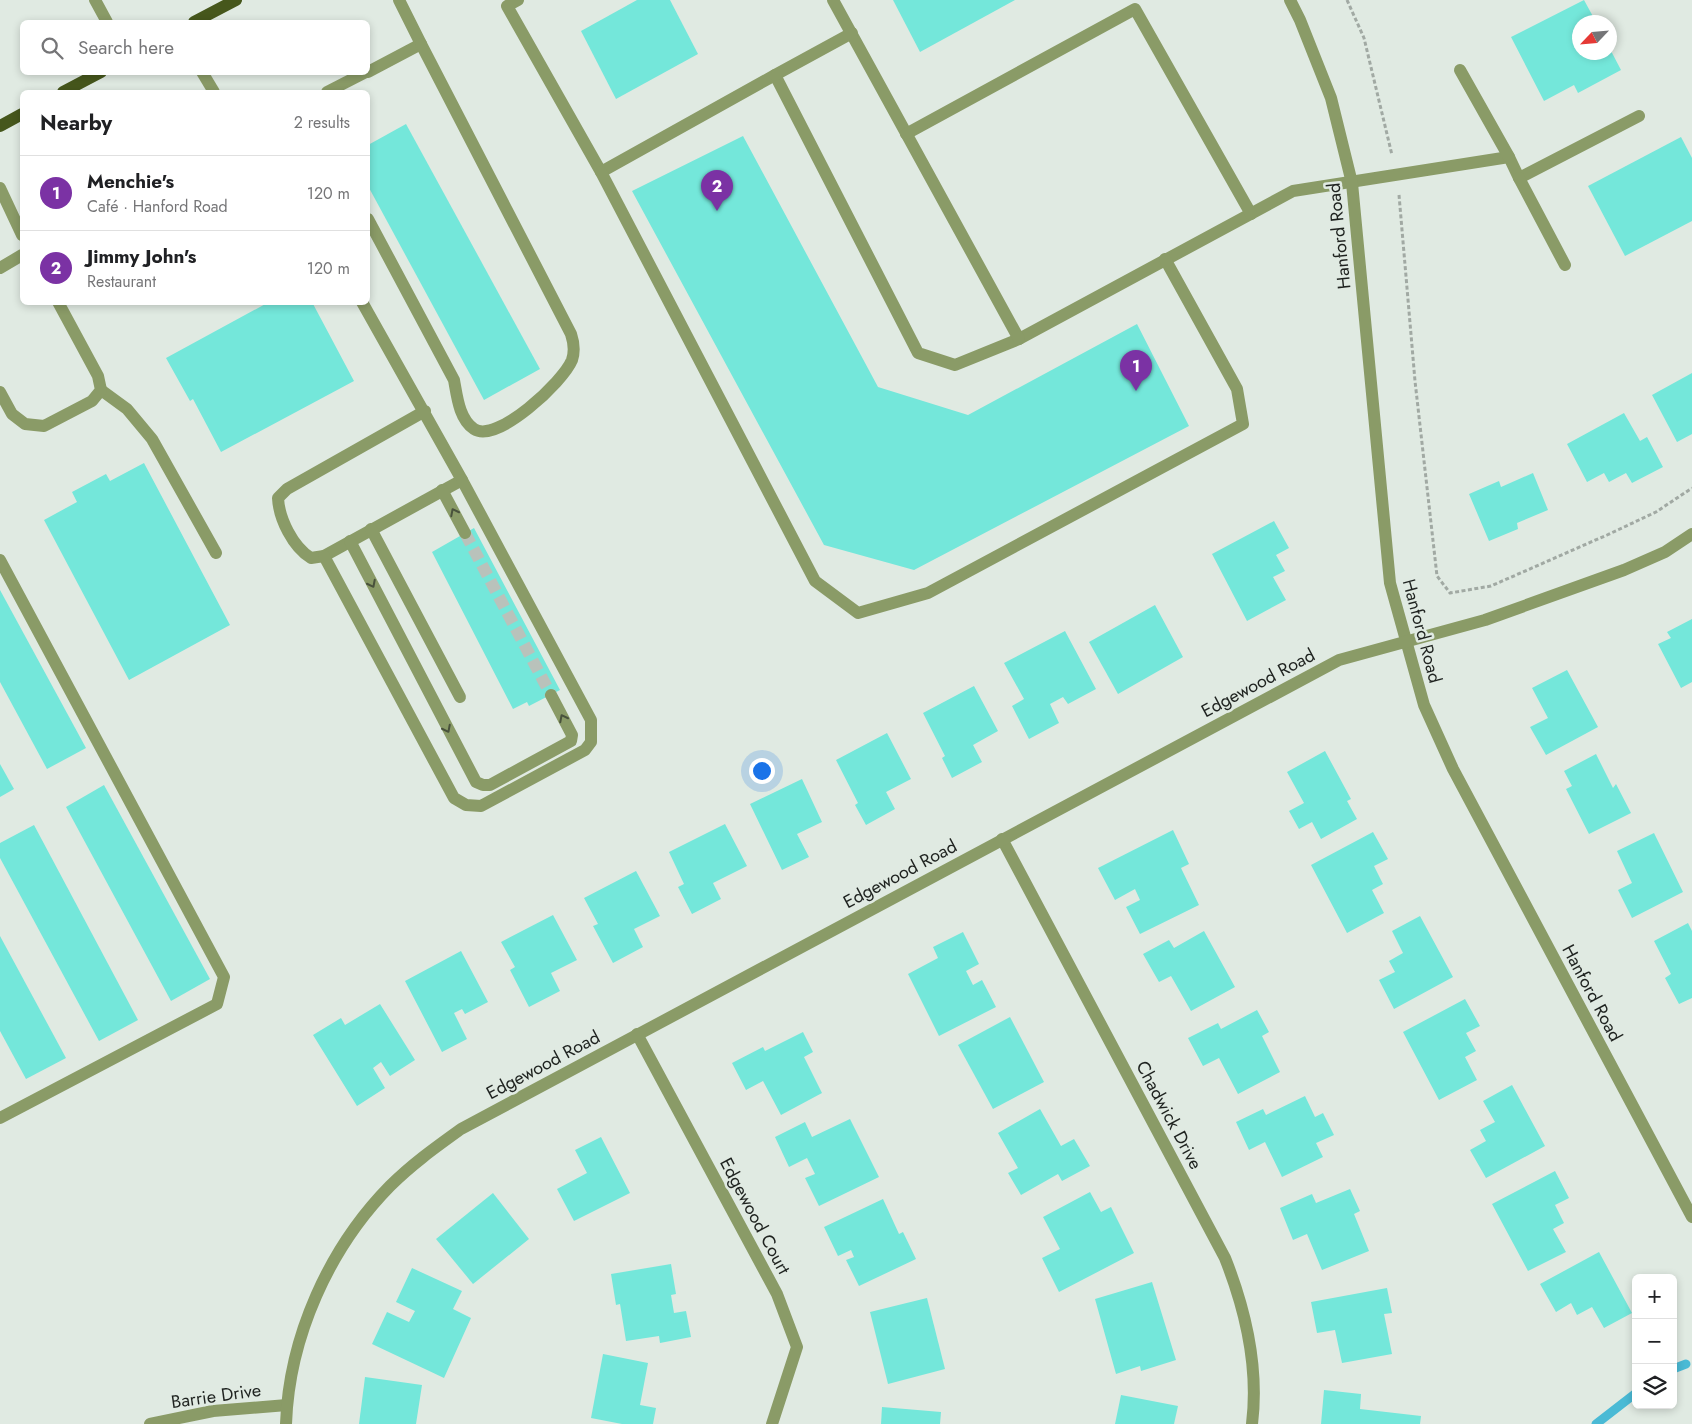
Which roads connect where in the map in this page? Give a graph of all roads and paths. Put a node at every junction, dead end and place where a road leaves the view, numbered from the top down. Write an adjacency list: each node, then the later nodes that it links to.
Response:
1 (95, 0): 8 (street)
2 (236, 0): 9 (main road)
3 (399, 0): 11 (street)
4 (518, 0): 26 (street)
5 (833, 0): 10 (street)
6 (1290, 0): 29 (street, Hanford Road)
7 (1347, 0): 27 (path)
8 (106, 20)
9 (198, 20)
10 (852, 34): 17 (street); 24 (street)
11 (421, 44): 12 (street); 32 (street)
12 (370, 70)
13 (1460, 70): 25 (street)
14 (95, 75): 18 (main road)
15 (204, 75): 19 (street)
16 (361, 75): 20 (street)
17 (775, 75): 26 (street); 40 (street)
18 (67, 90)
19 (213, 90)
20 (331, 90)
21 (20, 115): 23 (main road)
22 (1638, 116): 28 (street)
23 (0, 126)
24 (906, 134): 31 (street); 40 (street)
25 (1508, 157): 27 (street); 28 (street)
26 (601, 172): 35 (street)
27 (1397, 176): 29 (street); 45 (path)
28 (1519, 178): 36 (street)
29 (1352, 183): 31 (street); 54 (street, Hanford Road)
30 (0, 188): 33 (street)
31 (1251, 214): 35 (street)
32 (370, 223)
33 (20, 231)
34 (20, 256): 37 (street)
35 (1165, 259): 40 (street)
36 (1564, 265)
37 (0, 268)
38 (60, 305): 41 (street)
39 (364, 305): 43 (street)
40 (1019, 339)
41 (101, 390): 42 (street); 51 (street)
42 (0, 392)
43 (425, 411): 44 (street); 52 (street)
44 (462, 480): 46 (street); 52 (street)
45 (1692, 488)
46 (442, 490): 47 (street); 48 (street, one-way to 46)
47 (371, 529): 50 (street); 56 (street)
48 (465, 534)
49 (1692, 534): 54 (street, Edgewood Road)
50 (350, 541): 52 (street); 55 (street, one-way to 55)
51 (216, 553)
52 (324, 556)
53 (0, 560): 59 (street)
54 (1406, 641): 57 (street, Edgewood Road); 60 (street, Hanford Road)
55 (551, 695)
56 (460, 697)
57 (1002, 839): 58 (street, Edgewood Road); 65 (street, Chadwick Drive)
58 (637, 1034): 61 (street, Edgewood Road); 64 (street, Edgewood Court)
59 (0, 1118)
60 (1692, 1217)
61 (287, 1405): 62 (street, Barrie Drive); 63 (street, Edgewood Road)
62 (150, 1424)
63 (286, 1424)
64 (772, 1424)
65 (1252, 1424)

